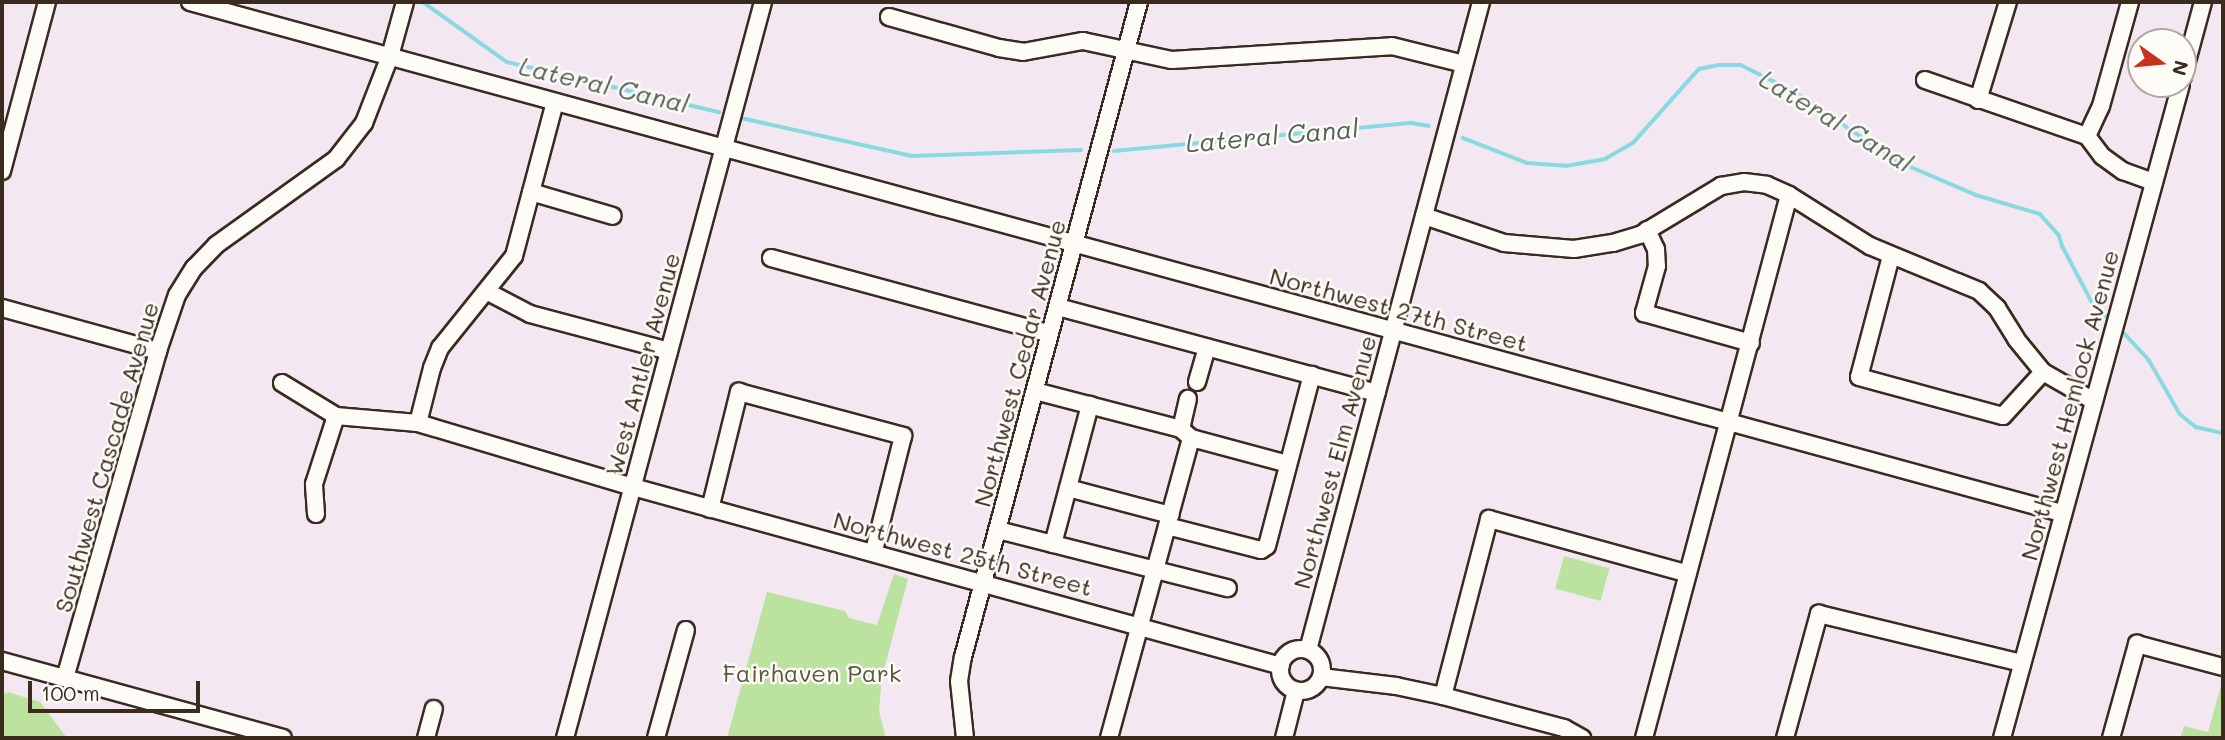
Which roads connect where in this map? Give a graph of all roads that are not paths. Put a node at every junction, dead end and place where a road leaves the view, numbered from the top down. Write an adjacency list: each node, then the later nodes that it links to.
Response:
1 (47, 2): 21 (street)
2 (190, 2): 13 (street, Northwest 27th Street)
3 (405, 2): 13 (street, Southwest Cascade Avenue)
4 (763, 2): 20 (street, West Antler Avenue)
5 (1139, 2): 12 (street, Northwest Cedar Avenue)
6 (1481, 2): 14 (street, Northwest Elm Avenue)
7 (2008, 2): 17 (street)
8 (2130, 2): 19 (street)
9 (2203, 2): 11 (street)
10 (889, 16): 12 (street)
11 (2196, 28)
12 (1126, 50): 14 (street); 28 (street, Northwest Cedar Avenue)
13 (390, 56): 18 (street, Northwest 27th Street); 38 (street, Southwest Cascade Avenue)
14 (1464, 64): 26 (street, Northwest Elm Avenue)
15 (1924, 80): 17 (street)
16 (2177, 98): 22 (street, Northwest Hemlock Avenue)
17 (1978, 100): 19 (street)
18 (555, 102): 20 (street, Northwest 27th Street); 23 (street)
19 (2087, 136): 22 (street)
20 (724, 148): 28 (street, Northwest 27th Street); 39 (street, West Antler Avenue)
21 (2, 171)
22 (2154, 182): 47 (street, Northwest Hemlock Avenue)
23 (531, 192): 25 (street); 31 (street)
24 (1789, 195): 27 (street); 29 (street); 36 (street)
25 (613, 216)
26 (1424, 216): 27 (street); 34 (street, Northwest Elm Avenue)
27 (1647, 230): 36 (street)
28 (1076, 244): 32 (street, Northwest Cedar Avenue); 34 (street, Northwest 27th Street)
29 (1891, 257): 40 (street); 40 (street)
30 (771, 258): 35 (street)
31 (488, 292): 39 (street); 51 (street)
32 (1058, 307): 35 (street, Northwest Cedar Avenue); 37 (street)
33 (2, 308): 38 (street)
34 (1393, 331): 45 (street, Northwest Elm Avenue); 50 (street, Northwest 27th Street)
35 (1050, 334): 44 (street, Northwest Cedar Avenue)
36 (1751, 343): 50 (street)
37 (1207, 347): 41 (street); 42 (street)
38 (158, 351): 75 (street, Southwest Cascade Avenue)
39 (669, 351): 54 (street, West Antler Avenue)
40 (2043, 372): 47 (street)
41 (1312, 375): 45 (street); 53 (street)
42 (1198, 382)
43 (282, 383): 49 (street)
44 (1035, 391): 48 (street); 60 (street, Northwest Cedar Avenue)
45 (1377, 393): 69 (street, Northwest Elm Avenue)
46 (1188, 399): 52 (street)
47 (2092, 400): 57 (street, Northwest Hemlock Avenue)
48 (1090, 405): 52 (street); 55 (street)
49 (336, 416): 51 (street, Northwest 25th Street); 58 (street)
50 (1729, 422): 57 (street, Northwest 27th Street); 64 (street)
51 (418, 423): 54 (street, Northwest 25th Street)
52 (1186, 433): 53 (street); 59 (street)
53 (1289, 464): 59 (street)
54 (633, 487): 56 (street, Northwest 25th Street); 81 (street, West Antler Avenue)
55 (1068, 488): 59 (street); 61 (street)
56 (709, 509): 62 (street, Northwest 25th Street); 62 (street)
57 (2062, 513): 71 (street, Northwest Hemlock Avenue)
58 (316, 514)
59 (1168, 521): 63 (street)
60 (998, 530): 61 (street); 65 (street, Northwest Cedar Avenue)
61 (1053, 544): 63 (street)
62 (874, 551): 65 (street, Northwest 25th Street)
63 (1155, 570): 66 (street); 67 (street)
64 (1688, 574): 77 (street); 87 (street)
65 (984, 582): 67 (street, Northwest 25th Street); 83 (street, Northwest Cedar Avenue)
66 (1228, 589)
67 (1140, 626): 72 (street, Northwest 25th Street); 84 (street)
68 (686, 630): 82 (street)
69 (1308, 650): 72 (street); 74 (street)
70 (2, 661): 75 (street)
71 (2022, 663): 88 (street); 89 (street, Northwest Hemlock Avenue)
72 (1281, 666): 76 (street)
73 (2223, 667): 90 (street)
74 (1321, 677): 76 (street); 77 (street)
75 (65, 678): 79 (street)
76 (1296, 691): 85 (street)
77 (1443, 696): 86 (street)
78 (434, 709): 80 (street)
79 (283, 738)
80 (426, 738)
81 (565, 738)
82 (656, 738)
83 (965, 738)
84 (1113, 738)
85 (1284, 738)
86 (1582, 738)
87 (1644, 738)
88 (1785, 738)
89 (2002, 738)
90 (2111, 738)

